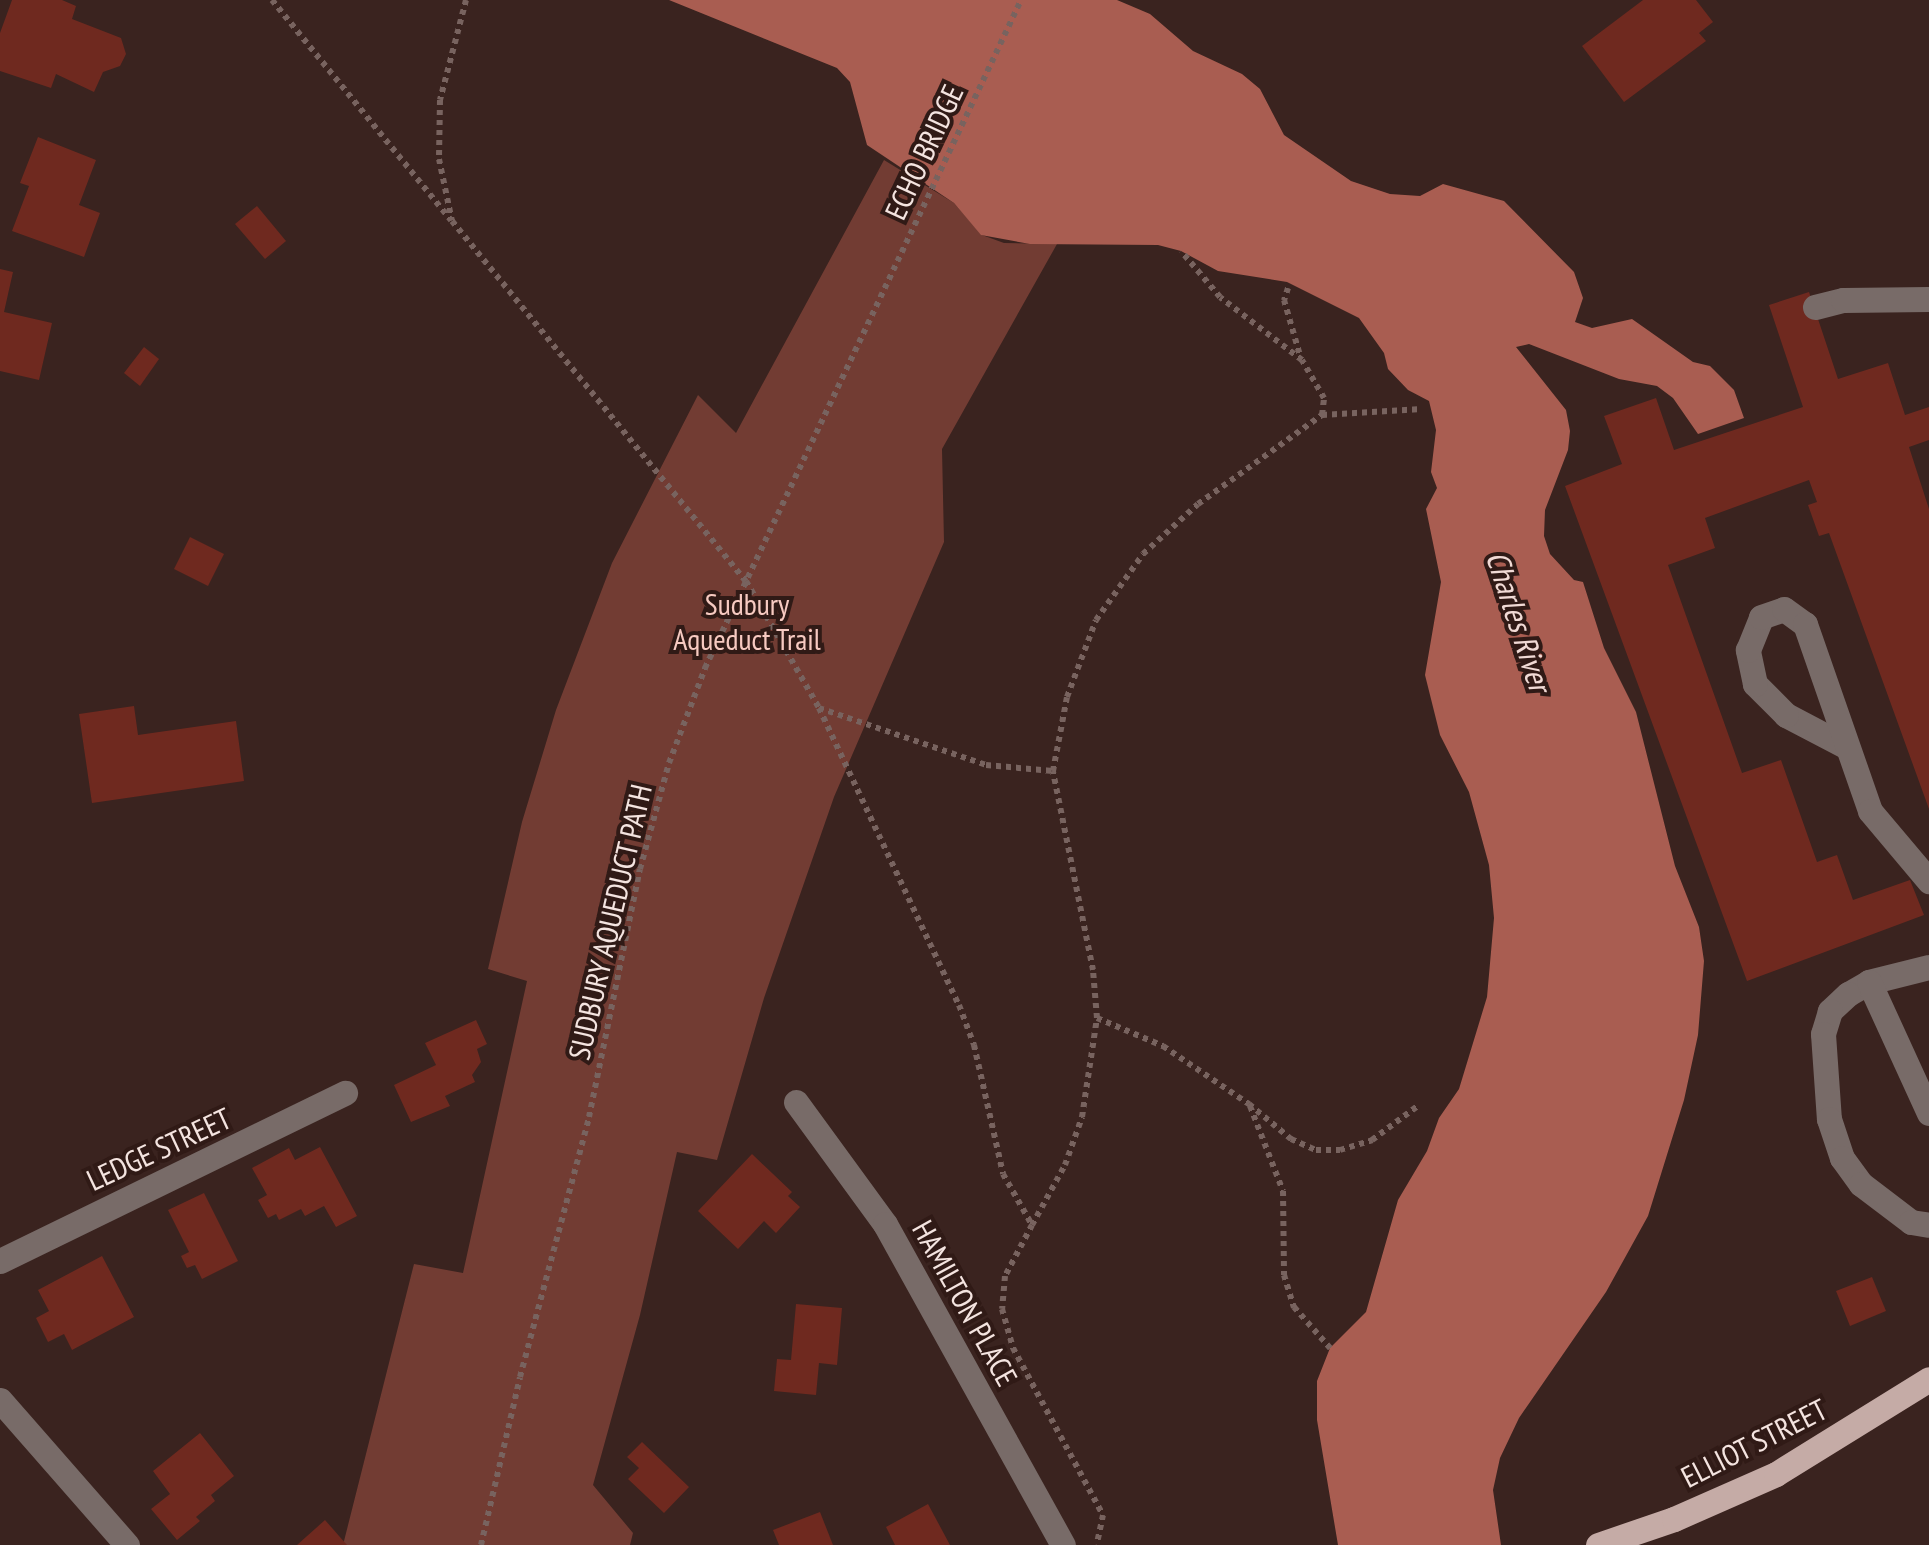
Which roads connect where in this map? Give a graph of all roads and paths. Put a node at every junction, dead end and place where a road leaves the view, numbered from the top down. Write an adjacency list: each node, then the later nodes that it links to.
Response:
1 (272, 0): 4 (path)
2 (466, 0): 4 (path)
3 (1021, 0): 9 (path, ECHO BRIDGE)
4 (452, 221): 13 (path)
5 (1181, 251): 10 (path)
6 (1288, 288): 10 (path)
7 (1929, 299): 8 (street)
8 (1815, 307)
9 (861, 336): 13 (path, SUDBURY AQUEDUCT PATH)
10 (1302, 360): 12 (path)
11 (1422, 409): 12 (path)
12 (1322, 416): 16 (path)
13 (746, 581): 14 (path); 33 (path, SUDBURY AQUEDUCT PATH)
14 (819, 708): 16 (path); 26 (path)
15 (1845, 746): 15 (street); 17 (street)
16 (1053, 771): 20 (path)
17 (1929, 881)
18 (1929, 967): 19 (street)
19 (1869, 982): 25 (street); 27 (street)
20 (1097, 1018): 23 (path); 26 (path)
21 (345, 1093): 28 (street, LEDGE STREET)
22 (796, 1102): 34 (street, HAMILTON PLACE)
23 (1249, 1104): 24 (path); 29 (path)
24 (1419, 1105)
25 (1929, 1113)
26 (1032, 1225): 35 (path)
27 (1929, 1226)
28 (0, 1261)
29 (1330, 1348)
30 (1929, 1379): 36 (main road, ELLIOT STREET)
31 (0, 1400): 32 (street)
32 (127, 1545)
33 (481, 1545)
34 (1064, 1545)
35 (1096, 1545)
36 (1598, 1545)

